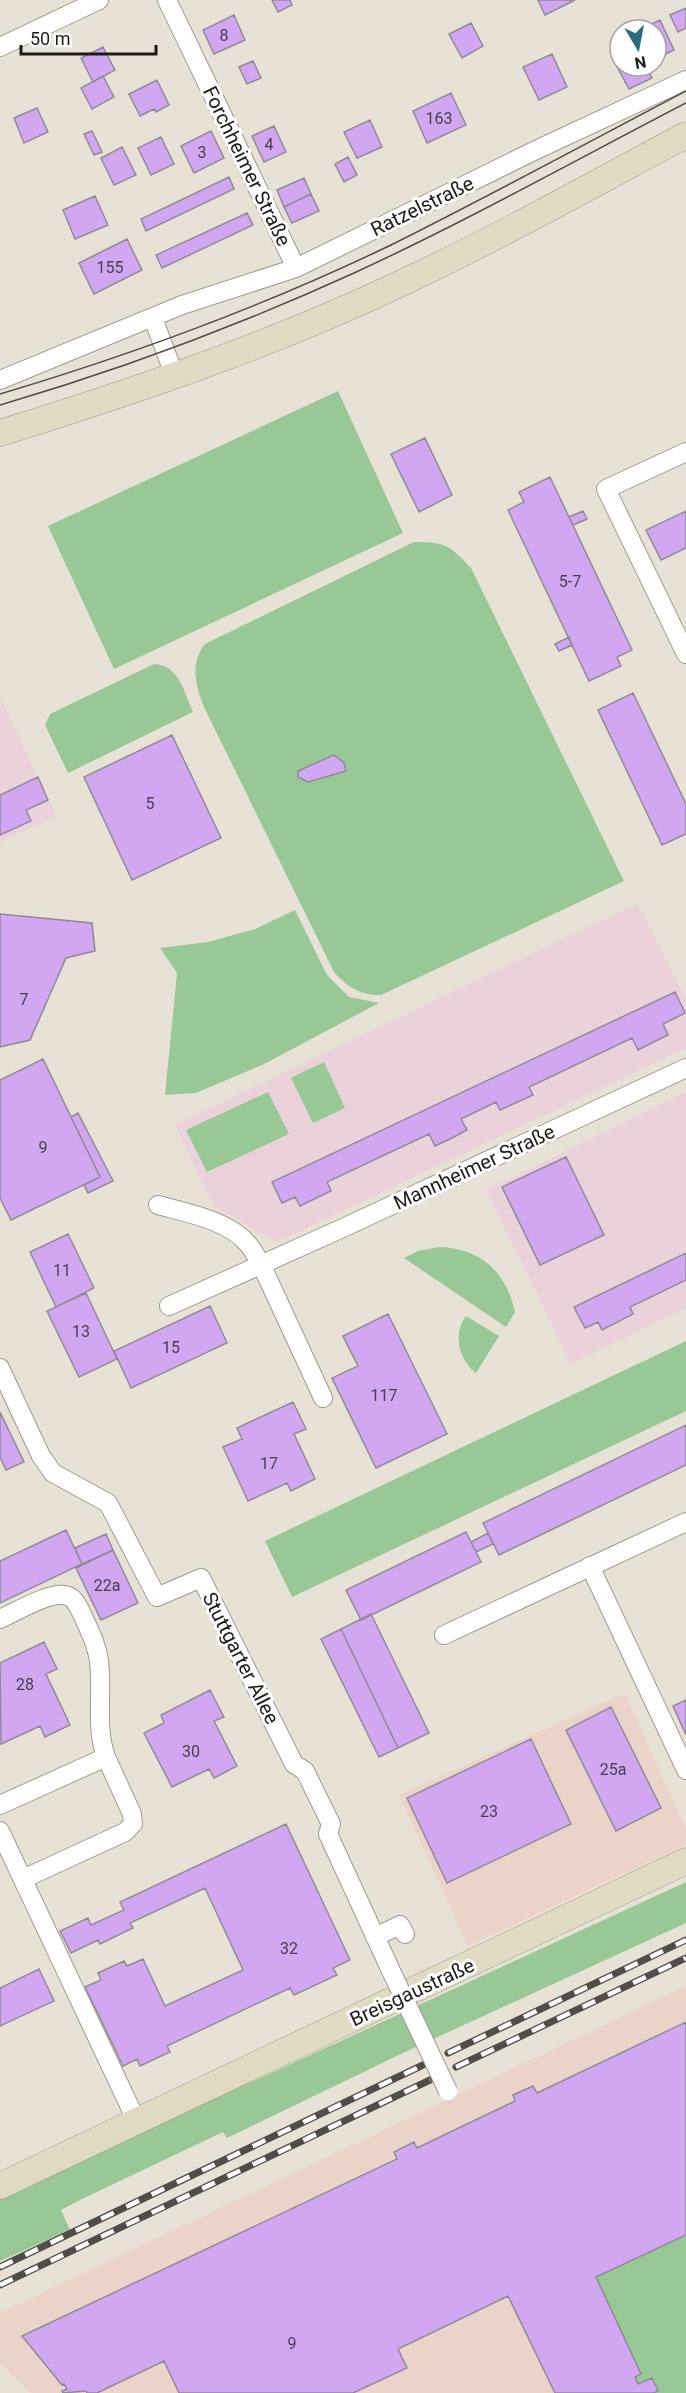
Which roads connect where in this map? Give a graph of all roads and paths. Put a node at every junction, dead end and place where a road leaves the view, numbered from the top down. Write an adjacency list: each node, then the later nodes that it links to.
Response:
1 (99, 0): 3 (street)
2 (167, 0): 6 (street, Forchheimer Straße)
3 (0, 47)
4 (686, 80): 6 (street, Ratzelstraße)
5 (686, 135): 8 (street)
6 (296, 268): 7 (street, Ratzelstraße)
7 (153, 318): 8 (street); 9 (street, Ratzelstraße)
8 (176, 376): 10 (street)
9 (0, 380)
10 (0, 433)
11 (686, 452): 12 (street)
12 (686, 654)
13 (686, 1068): 15 (street, Mannheimer Straße)
14 (158, 1205): 15 (street)
15 (261, 1264): 16 (street, Mannheimer Straße); 18 (street)
16 (169, 1306)
17 (0, 1368): 30 (street, Stuttgarter Allee)
18 (323, 1398)
19 (686, 1522): 20 (street)
20 (590, 1566): 22 (street); 24 (street)
21 (0, 1619): 23 (street)
22 (444, 1635)
23 (106, 1757): 25 (street); 28 (street)
24 (686, 1770)
25 (0, 1805)
26 (0, 1831): 28 (street)
27 (686, 1862): 32 (street, Breisgaustraße)
28 (23, 1879): 32 (street)
29 (405, 1934): 30 (street)
30 (375, 1937): 31 (street, Stuttgarter Allee, bridge)
31 (451, 2097)
32 (137, 2122): 33 (street, Breisgaustraße)
33 (0, 2186)

